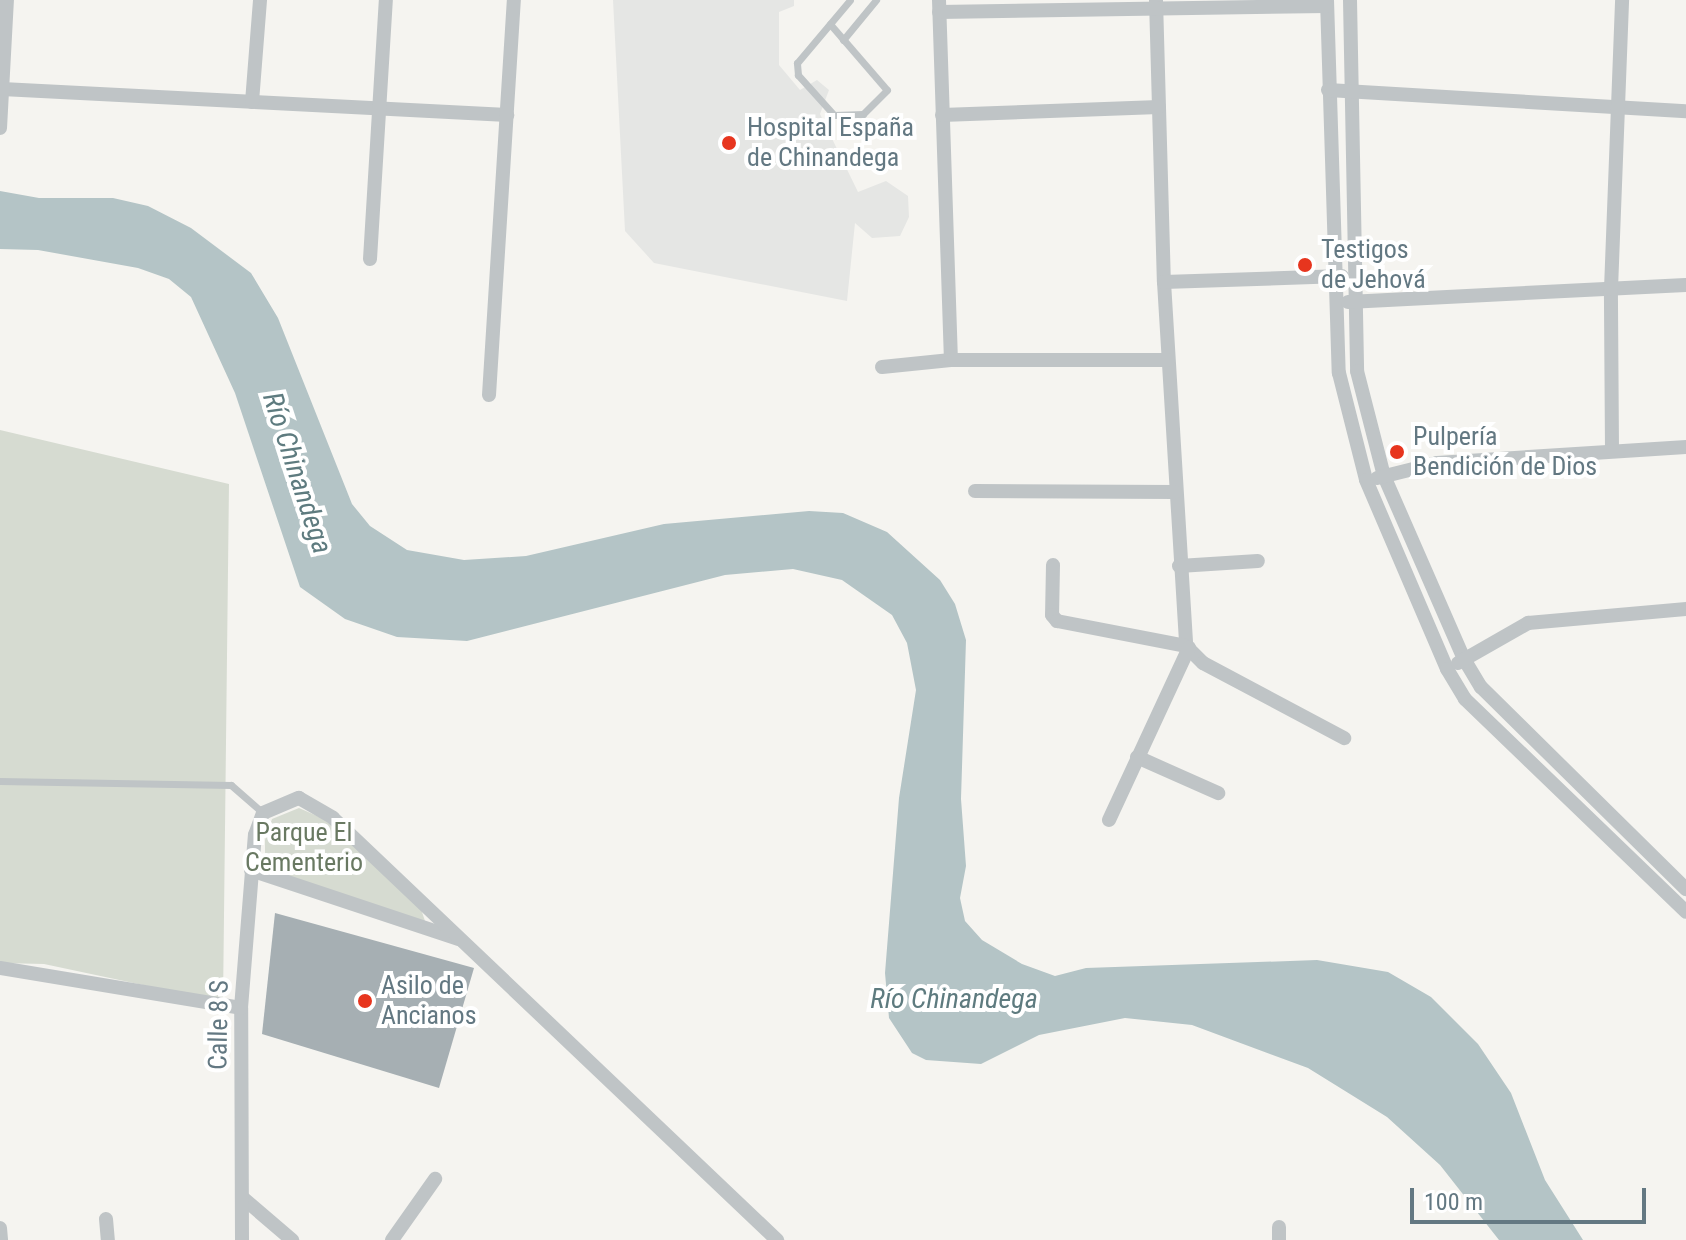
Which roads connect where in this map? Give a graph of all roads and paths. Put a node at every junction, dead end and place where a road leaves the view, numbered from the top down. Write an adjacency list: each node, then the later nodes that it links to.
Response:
1 (7, 0): 14 (street)
2 (260, 0): 17 (street)
3 (386, 0): 20 (street)
4 (514, 0): 22 (street)
5 (850, 0): 12 (lane)
6 (876, 0): 13 (lane)
7 (1350, 0): 16 (street)
8 (1622, 0): 19 (street)
9 (1327, 3): 10 (street); 15 (street)
10 (1156, 4): 11 (street); 18 (street)
11 (939, 6): 23 (street)
12 (830, 24): 13 (lane); 13 (lane)
13 (843, 40)
14 (2, 89): 17 (street); 24 (street)
15 (1328, 90): 16 (street); 27 (street)
16 (1352, 91): 19 (street); 26 (street)
17 (252, 102): 20 (street)
18 (1159, 107): 23 (street); 28 (street)
19 (1617, 107): 21 (street); 30 (street)
20 (379, 109): 22 (street); 25 (street)
21 (1686, 111)
22 (507, 115): 36 (street)
23 (942, 115): 33 (street)
24 (0, 128)
25 (370, 259)
26 (1355, 275): 27 (street); 32 (street)
27 (1333, 276): 28 (street); 31 (street)
28 (1164, 282): 34 (street)
29 (1686, 285): 30 (street)
30 (1611, 289): 32 (street); 38 (street)
31 (1335, 302): 32 (street); 40 (street)
32 (1355, 302): 39 (street)
33 (951, 360): 34 (street); 35 (street)
34 (1168, 360): 42 (street)
35 (882, 367)
36 (489, 395)
37 (1686, 447): 38 (street)
38 (1612, 449): 39 (street)
39 (1384, 476): 40 (street); 48 (street)
40 (1366, 480): 49 (street)
41 (975, 491): 42 (street)
42 (1175, 492): 45 (street)
43 (1258, 561): 45 (street)
44 (1053, 565): 47 (street)
45 (1179, 566): 47 (street)
46 (1686, 609): 48 (street)
47 (1188, 647): 50 (street); 51 (street)
48 (1464, 659): 49 (street); 57 (street)
49 (1447, 669): 58 (street)
50 (1344, 738)
51 (1137, 757): 53 (street); 55 (street)
52 (0, 781): 54 (lane)
53 (1218, 793)
54 (263, 813): 56 (street, Calle 8 S); 59 (street)
55 (1109, 820)
56 (251, 870): 59 (street); 61 (street, Calle 8 S)
57 (1686, 889)
58 (1686, 912)
59 (463, 940): 71 (street)
60 (0, 968): 61 (street)
61 (241, 1008): 63 (street, Calle 8 S)
62 (435, 1179): 70 (street)
63 (243, 1198): 68 (street, Calle 8 S); 69 (street)
64 (106, 1219): 67 (street)
65 (0, 1228): 66 (street)
66 (1, 1240)
67 (108, 1240)
68 (242, 1240)
69 (292, 1240)
70 (392, 1240)
71 (777, 1240)

